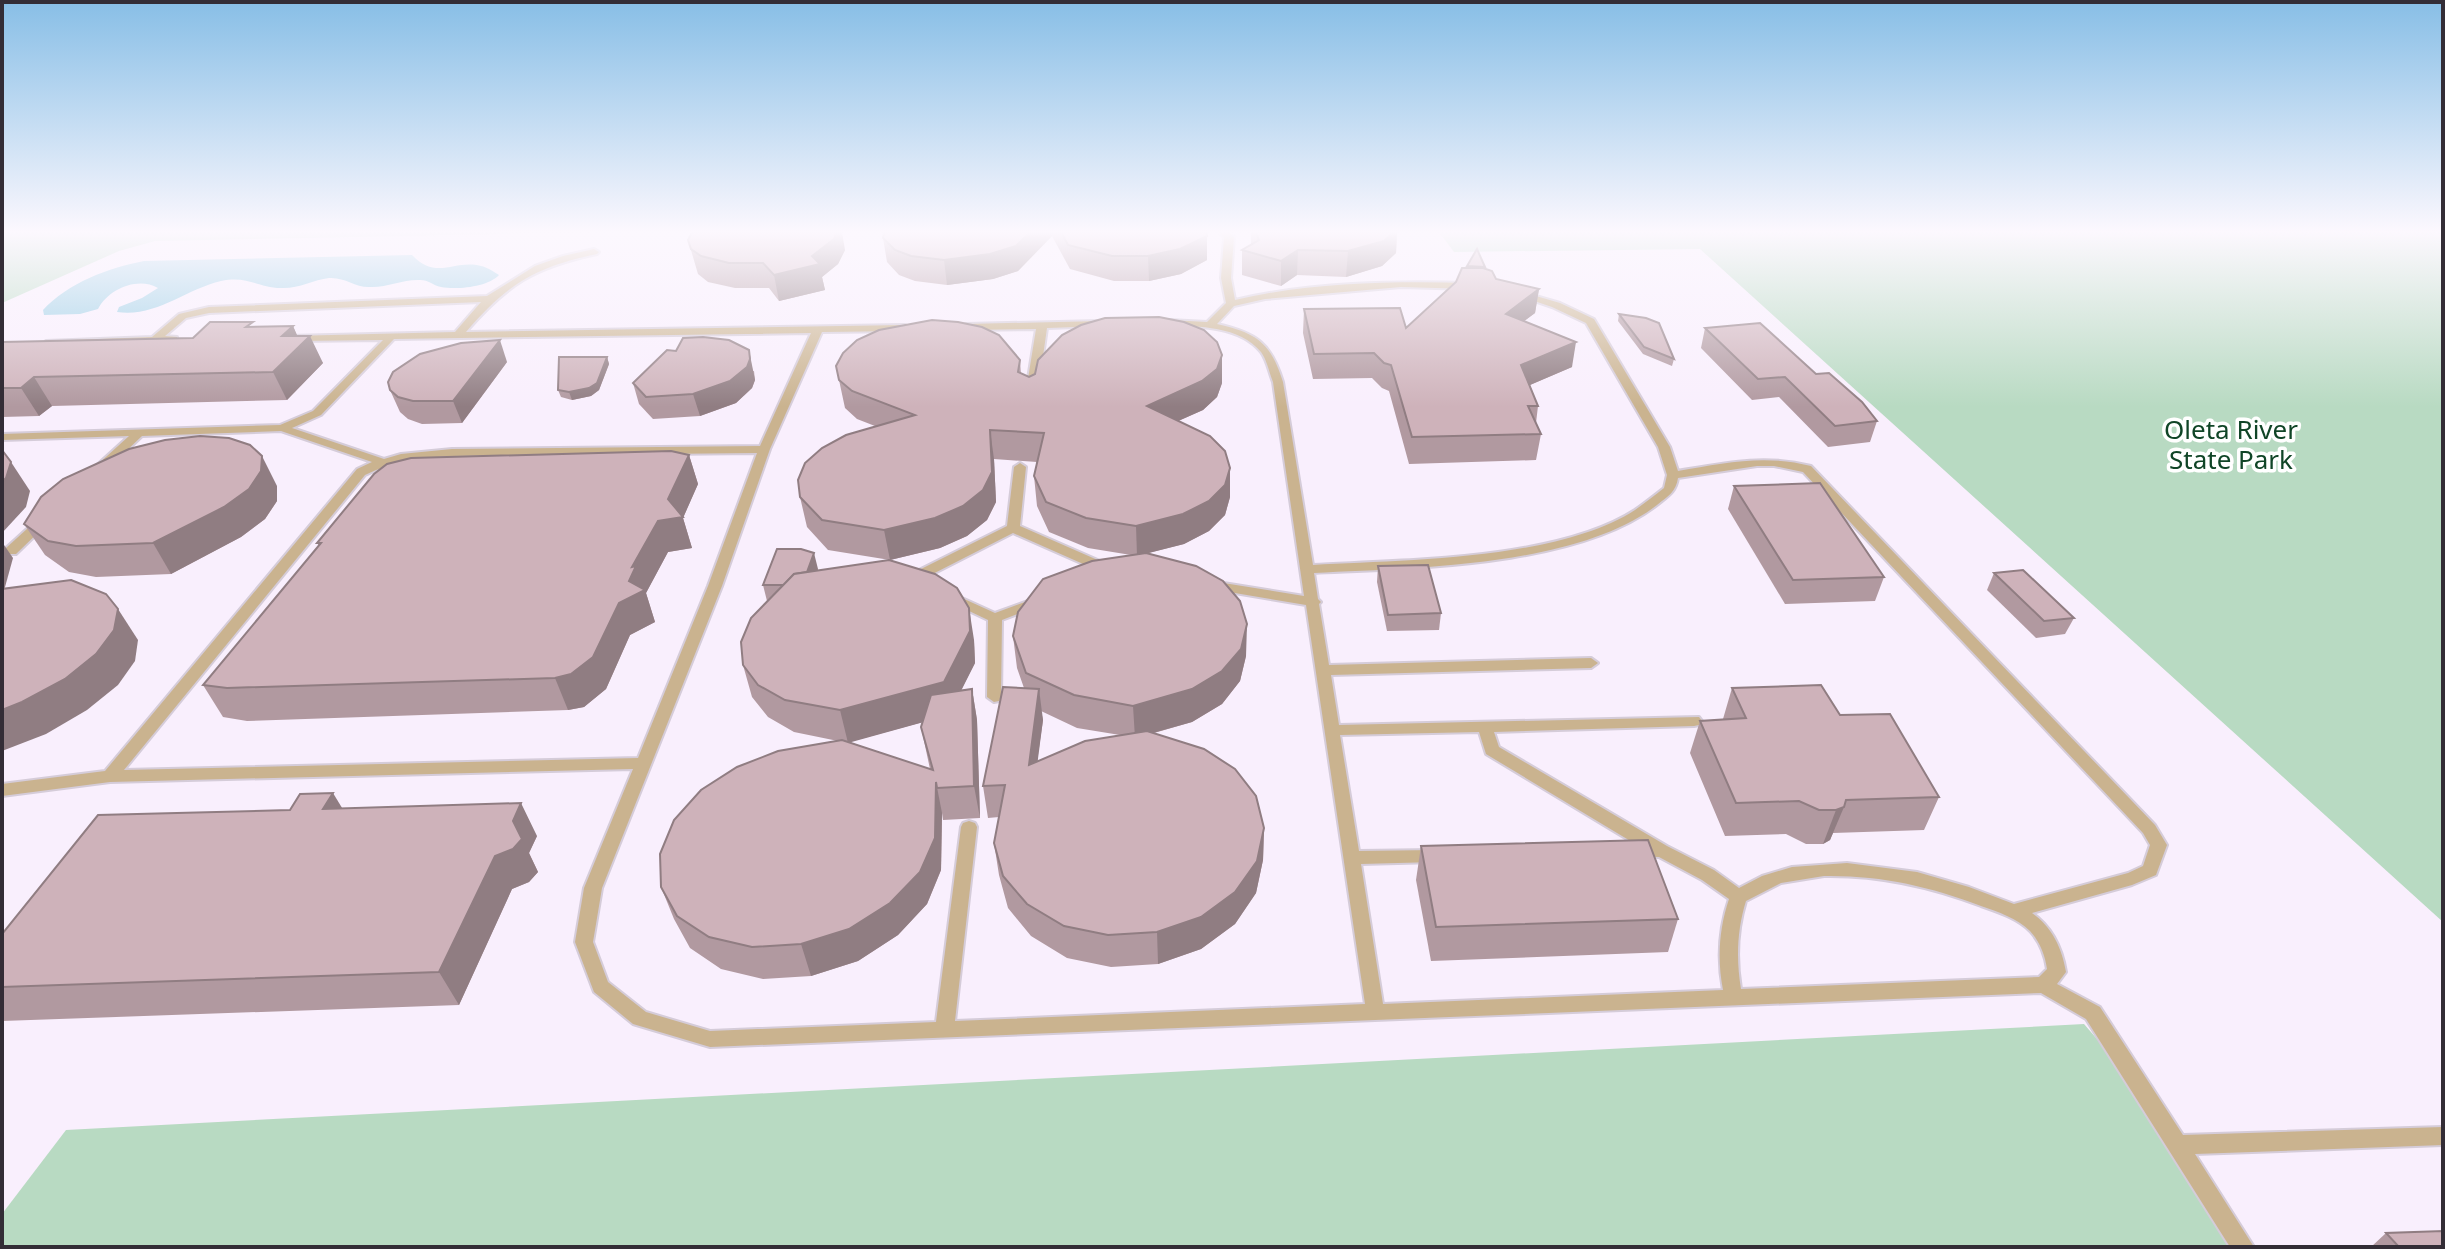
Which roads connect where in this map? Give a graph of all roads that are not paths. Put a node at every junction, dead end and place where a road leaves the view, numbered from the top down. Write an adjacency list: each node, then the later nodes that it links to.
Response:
1 (499, 290): 5 (lane)
2 (1228, 290): 6 (lane)
3 (1330, 290): 6 (lane)
4 (1504, 291): 27 (lane)
5 (489, 299): 15 (lane); 17 (lane)
6 (1231, 304): 10 (lane)
7 (1155, 323): 10 (lane)
8 (1113, 324): 9 (lane)
9 (1042, 325): 11 (lane); 20 (lane)
10 (1210, 325): 33 (lane)
11 (950, 327)
12 (921, 328): 13 (lane)
13 (817, 331): 15 (lane); 24 (lane)
14 (391, 337): 15 (lane); 16 (lane); 21 (lane)
15 (456, 337)
16 (280, 338)
17 (155, 339): 18 (lane); 19 (lane)
18 (186, 339)
19 (31, 345)
20 (1030, 399)
21 (282, 428): 22 (lane); 25 (lane)
22 (138, 434): 23 (lane); 28 (lane)
23 (2, 437)
24 (764, 449): 25 (lane); 44 (lane)
25 (382, 462): 45 (lane)
26 (1020, 467): 30 (lane)
27 (1673, 475): 33 (lane); 53 (lane)
28 (92, 476)
29 (57, 508): 31 (lane)
30 (1013, 528): 32 (lane); 37 (lane)
31 (11, 551)
32 (1115, 569)
33 (1309, 569): 36 (lane)
34 (1191, 582): 36 (lane)
35 (1050, 597): 37 (lane)
36 (1314, 602): 39 (lane)
37 (995, 618): 40 (lane)
38 (1591, 663): 39 (lane)
39 (1322, 670): 43 (lane)
40 (994, 697)
41 (1694, 721): 42 (lane)
42 (1485, 727): 43 (lane); 48 (lane)
43 (1332, 730): 51 (lane)
44 (642, 763): 45 (lane); 57 (lane)
45 (110, 776): 46 (lane)
46 (2, 790)
47 (969, 827): 57 (lane)
48 (1661, 851): 49 (lane); 52 (lane)
49 (1615, 852)
50 (1460, 855): 51 (lane)
51 (1351, 858): 56 (lane)
52 (1739, 897): 53 (lane); 55 (lane)
53 (2013, 911): 54 (lane)
54 (2043, 985): 55 (lane); 59 (lane)
55 (1733, 996): 56 (lane)
56 (1375, 1010): 57 (lane)
57 (945, 1029)
58 (2443, 1136): 59 (lane)
59 (2180, 1145): 60 (lane)
60 (2243, 1247)

